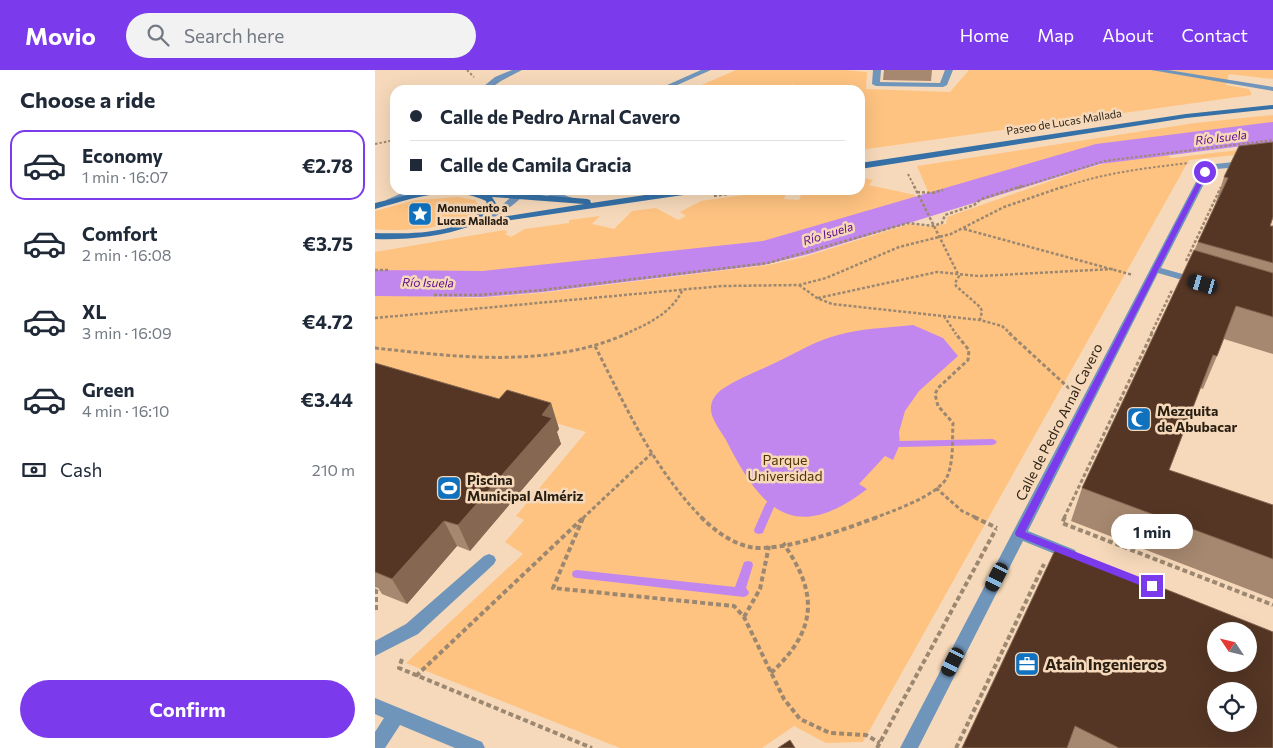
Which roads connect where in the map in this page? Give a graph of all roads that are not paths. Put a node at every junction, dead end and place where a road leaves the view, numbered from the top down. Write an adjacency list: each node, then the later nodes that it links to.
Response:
1 (518, 70): 9 (street)
2 (707, 70): 10 (street)
3 (877, 70): 4 (street)
4 (949, 70)
5 (1155, 70): 11 (street)
6 (1195, 70): 7 (street)
7 (1219, 72): 8 (street)
8 (1273, 82)
9 (490, 85)
10 (672, 85)
11 (1273, 89)
12 (1273, 107): 14 (main road, Paseo de Lucas Mallada)
13 (1273, 161): 30 (street, Calle de Pedro Arnal Cavero)
14 (865, 165)
15 (404, 195): 22 (street)
16 (421, 195): 22 (main road)
17 (479, 195): 26 (main road)
18 (519, 195): 26 (street)
19 (535, 195): 23 (main road)
20 (554, 195): 23 (street)
21 (665, 195): 24 (main road)
22 (391, 200): 25 (main road)
23 (576, 201): 24 (main road)
24 (607, 204): 27 (main road)
25 (375, 206)
26 (480, 218): 27 (main road)
27 (457, 227): 29 (main road)
28 (377, 237): 29 (street)
29 (394, 237)
30 (1155, 269): 31 (street); 32 (street, Calle de Pedro Arnal Cavero)
31 (1203, 284)
32 (1019, 533): 33 (street); 40 (street, Calle de Pedro Arnal Cavero)
33 (1083, 559)
34 (489, 560): 35 (street)
35 (375, 649)
36 (375, 706): 37 (street)
37 (397, 715): 38 (street); 39 (street)
38 (375, 747)
39 (477, 748)
40 (909, 748)

